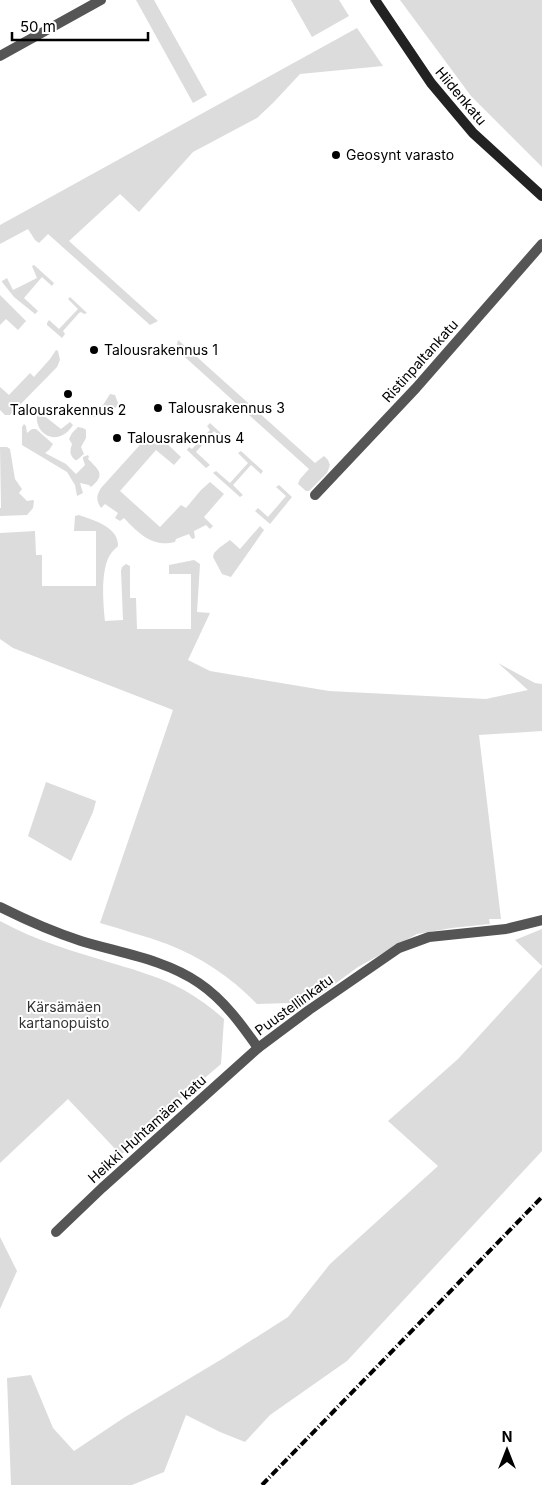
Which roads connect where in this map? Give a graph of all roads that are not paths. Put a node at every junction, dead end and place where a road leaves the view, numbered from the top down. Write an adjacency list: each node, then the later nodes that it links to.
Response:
1 (101, 0): 3 (street)
2 (375, 0): 4 (street, Hiidenkatu)
3 (0, 56)
4 (542, 196)
5 (542, 244): 6 (street, Ristinpaltankatu)
6 (316, 495)
7 (0, 907): 9 (street, Puustellinkatu)
8 (542, 920): 9 (street, Puustellinkatu)
9 (258, 1048): 10 (street, Heikki Huhtamäen katu)
10 (56, 1232)

